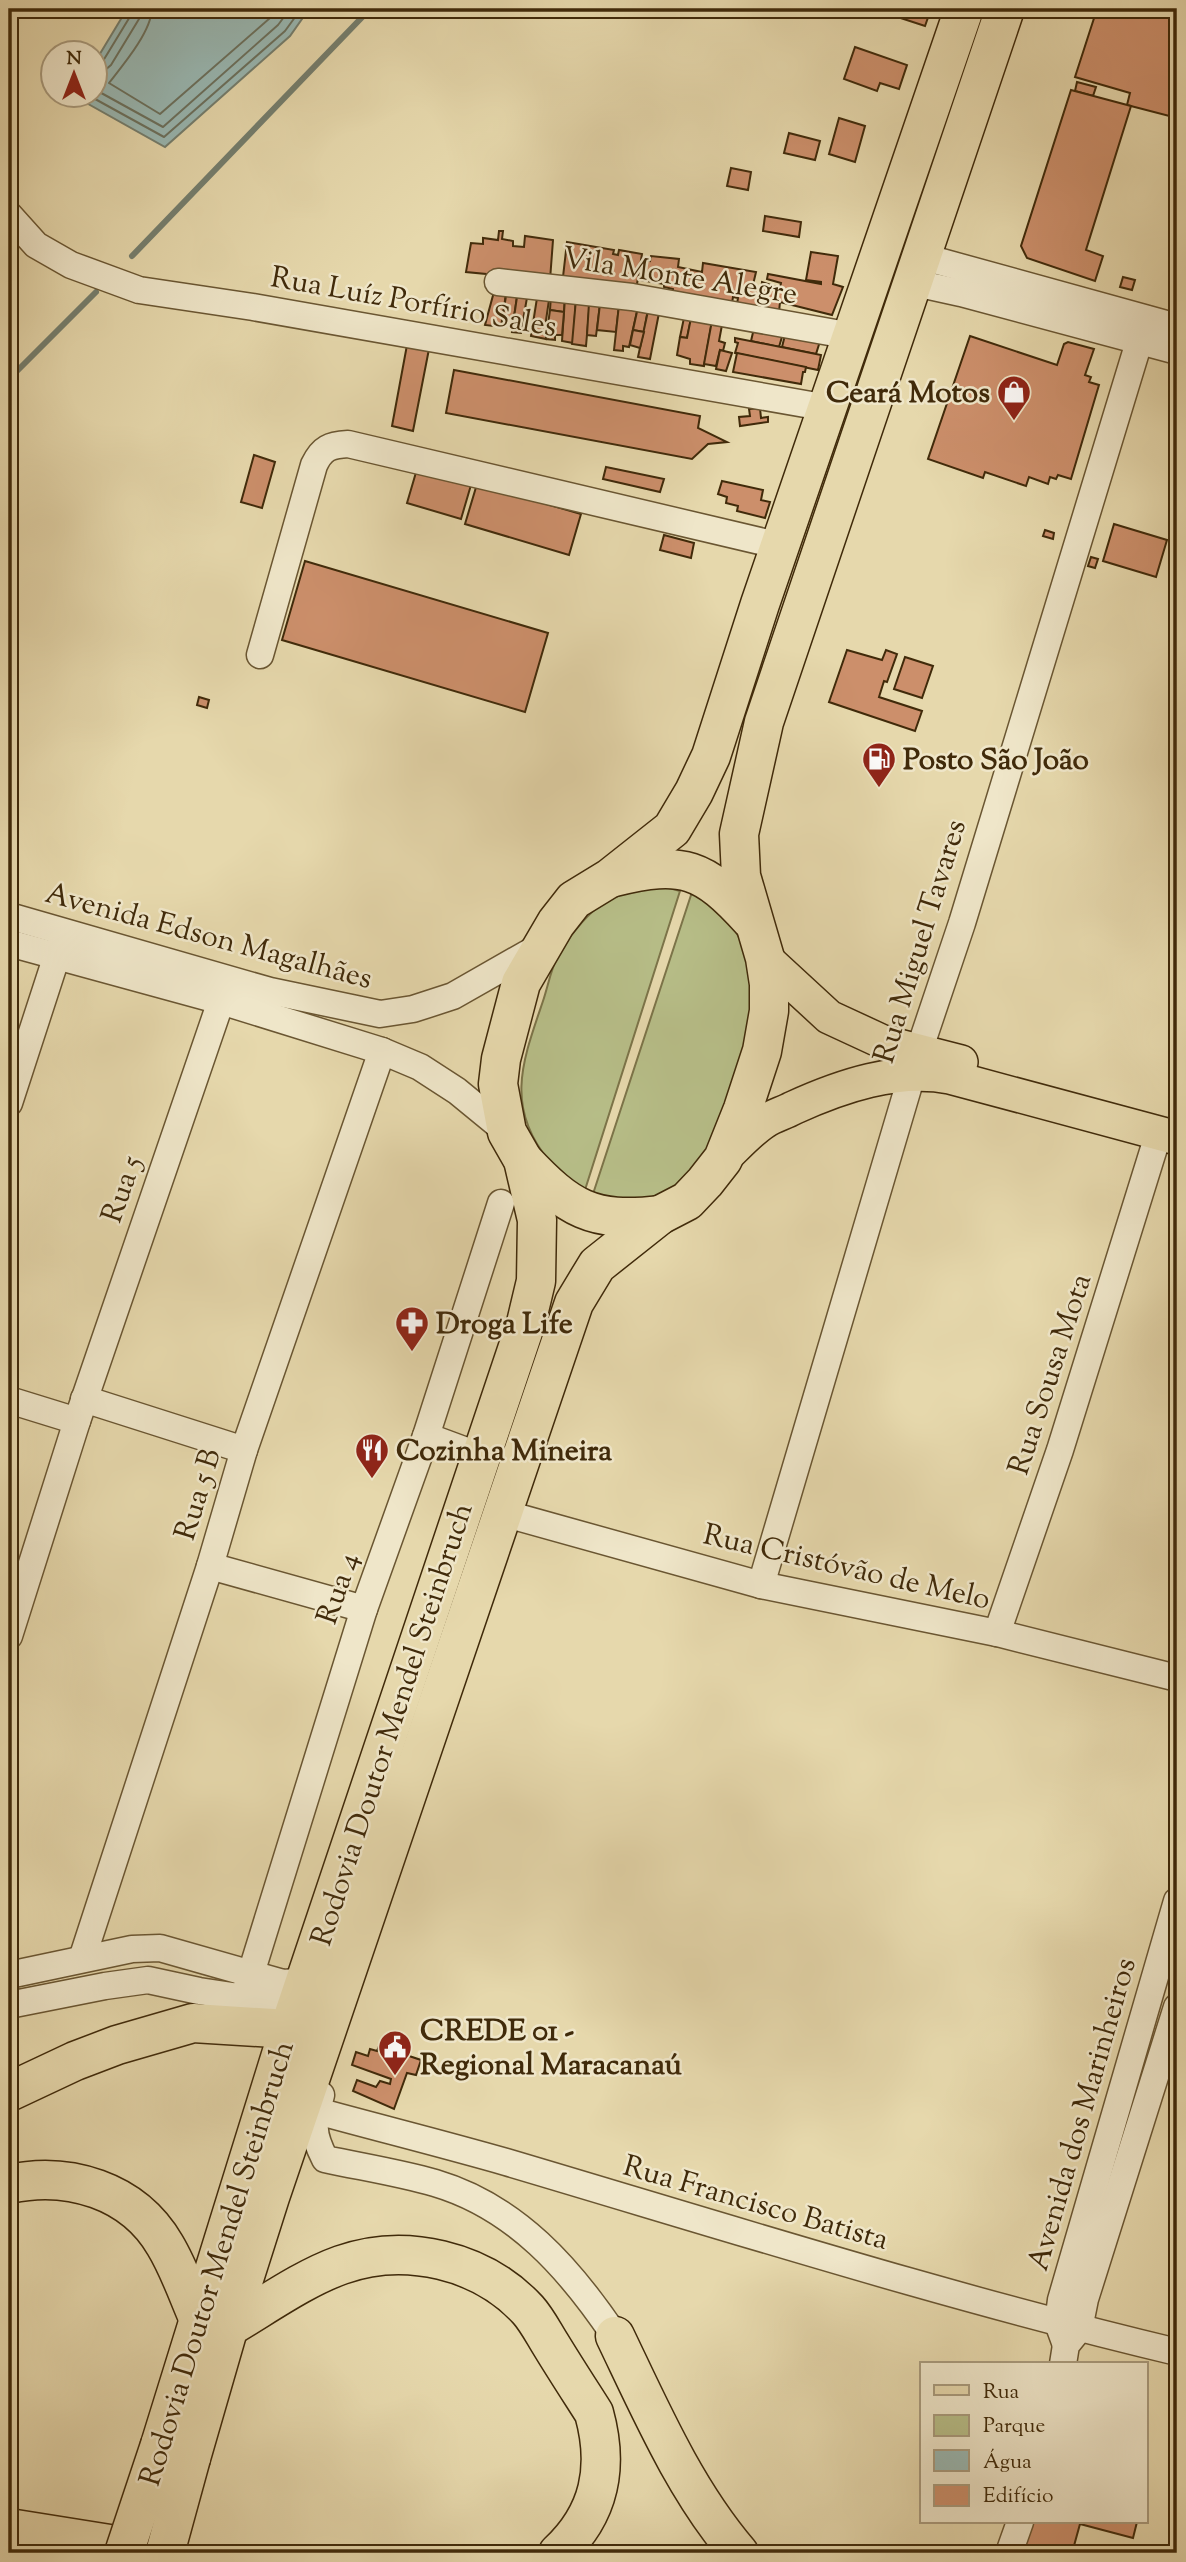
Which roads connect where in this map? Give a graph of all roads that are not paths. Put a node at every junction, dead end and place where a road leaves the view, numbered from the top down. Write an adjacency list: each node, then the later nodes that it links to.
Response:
1 (964, 9): 8 (highway)
2 (1005, 9): 4 (highway, Rodovia Doutor Mendel Steinbruch)
3 (9, 215): 10 (street, Rua Luíz Porfírio Sales)
4 (916, 269): 7 (street); 16 (highway, Rodovia Doutor Mendel Steinbruch)
5 (498, 282): 8 (street, Vila Monte Alegre)
6 (1177, 327): 7 (street)
7 (1142, 330): 9 (street); 22 (street, Rua Miguel Tavares)
8 (852, 336): 10 (highway)
9 (1177, 351)
10 (828, 408): 11 (highway)
11 (781, 547): 12 (street); 13 (highway)
12 (260, 655)
13 (610, 878): 16 (highway); 18 (highway, Rodovia Doutor Mendel Steinbruch)
14 (9, 916): 15 (street, Avenida Edson Magalhães)
15 (64, 932): 18 (street, Avenida Edson Magalhães); 19 (street)
16 (760, 941): 22 (main road); 26 (highway, Rodovia Doutor Mendel Steinbruch)
17 (9, 943): 19 (street, Avenida Edson Magalhães)
18 (544, 945): 25 (highway, Rodovia Doutor Mendel Steinbruch)
19 (57, 957): 20 (street, Avenida Edson Magalhães); 23 (street)
20 (221, 1001): 21 (street, Avenida Edson Magalhães); 30 (street, Rua 5)
21 (382, 1051): 25 (street, Avenida Edson Magalhães); 32 (street, Rua 5 B)
22 (916, 1062): 24 (main road); 26 (main road); 36 (street, Rua Miguel Tavares)
23 (9, 1103)
24 (1171, 1129): 38 (street, Rua Sousa Mota)
25 (515, 1146): 28 (highway); 33 (highway, Rodovia Doutor Mendel Steinbruch)
26 (723, 1159): 28 (highway, Rodovia Doutor Mendel Steinbruch)
27 (501, 1203): 31 (street, Rua 4)
28 (660, 1215): 34 (highway, Rodovia Doutor Mendel Steinbruch)
29 (9, 1400): 30 (street)
30 (81, 1410): 32 (street); 39 (street, Rua 5)
31 (426, 1436): 33 (street); 37 (street, Rua 4)
32 (244, 1450): 35 (street, Rua 5 B)
33 (480, 1456): 44 (highway, Rodovia Doutor Mendel Steinbruch)
34 (503, 1513): 36 (street, Rua Cristóvão de Melo); 44 (highway, Rodovia Doutor Mendel Steinbruch)
35 (210, 1566): 37 (street); 42 (street, Rua 5 B)
36 (761, 1585): 38 (street, Rua Cristóvão de Melo)
37 (364, 1609): 45 (street, Rua 4)
38 (997, 1633): 40 (street, Rua Cristóvão de Melo)
39 (9, 1636)
40 (1177, 1678)
41 (1177, 1901): 54 (street, Avenida dos Marinheiros)
42 (82, 1959): 43 (street); 45 (street)
43 (9, 1975)
44 (324, 1983): 45 (street); 48 (highway, Rodovia Doutor Mendel Steinbruch); 50 (street); 52 (highway, Rodovia Doutor Mendel Steinbruch)
45 (246, 1985): 46 (street); 48 (street)
46 (9, 2005)
47 (1177, 2007): 54 (street, Avenida dos Marinheiros)
48 (291, 2024): 49 (highway); 52 (highway, Rodovia Doutor Mendel Steinbruch)
49 (9, 2092)
50 (315, 2117): 53 (street); 54 (street, Rua Francisco Batista)
51 (9, 2184): 52 (highway)
52 (214, 2323): 56 (highway, Rodovia Doutor Mendel Steinbruch); 61 (highway)
53 (615, 2336): 62 (highway)
54 (1066, 2340): 55 (street, Rua Francisco Batista)
55 (1177, 2352)
56 (176, 2451): 59 (highway, Rodovia Doutor Mendel Steinbruch, bridge); 60 (highway, Rodovia Doutor Mendel Steinbruch, bridge)
57 (1019, 2524): 63 (street)
58 (9, 2528): 60 (highway)
59 (124, 2553)
60 (165, 2553)
61 (558, 2553)
62 (739, 2553)
63 (1009, 2553)

